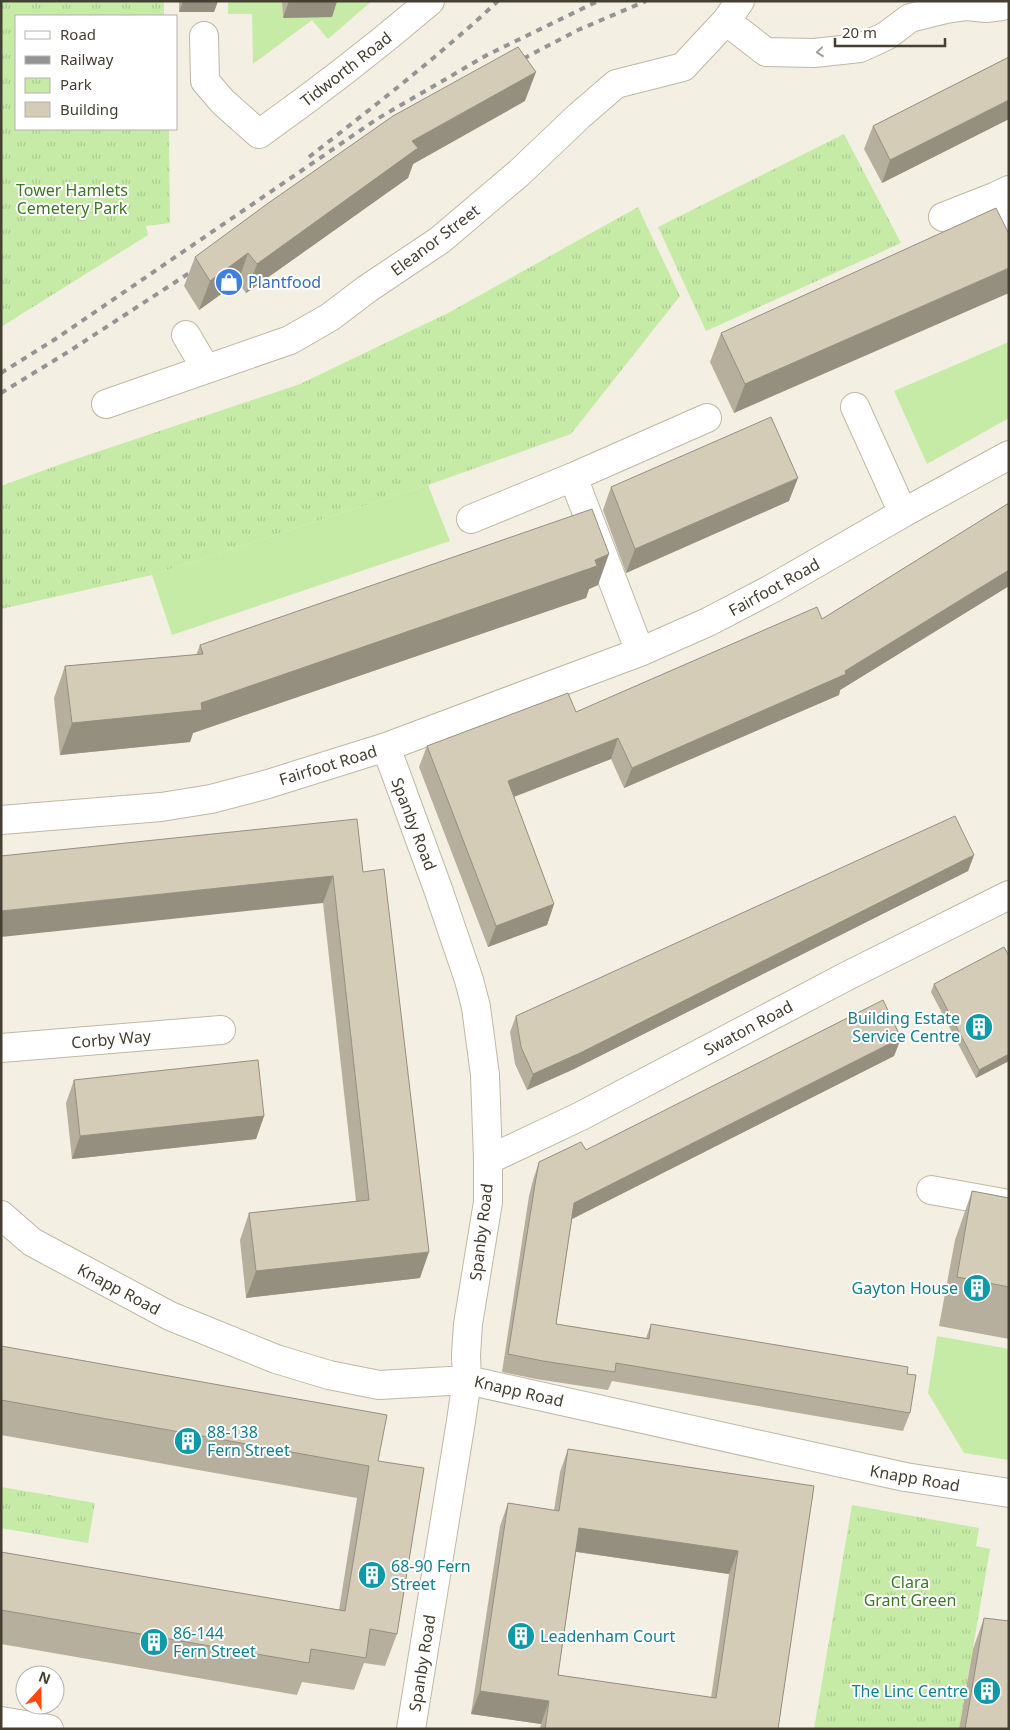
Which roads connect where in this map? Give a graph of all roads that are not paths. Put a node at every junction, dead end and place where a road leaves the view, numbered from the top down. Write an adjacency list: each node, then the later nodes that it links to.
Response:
1 (430, 1): 5 (street, Tidworth Road)
2 (1009, 3): 3 (street, Eleanor Street)
3 (946, 5): 4 (street, Eleanor Street, one-way to 4)
4 (733, 11): 10 (street, Eleanor Street)
5 (204, 36)
6 (1002, 193): 7 (street); 8 (street)
7 (943, 217)
8 (1009, 228)
9 (186, 335): 10 (street)
10 (206, 369): 11 (street, Eleanor Street)
11 (106, 404)
12 (855, 407): 16 (street)
13 (707, 418): 15 (street)
14 (1009, 454): 16 (street, Fairfoot Road)
15 (573, 477): 17 (street); 18 (street)
16 (903, 513): 18 (street, Fairfoot Road)
17 (471, 520)
18 (640, 652): 19 (street, Fairfoot Road)
19 (386, 747): 20 (street, Fairfoot Road); 24 (street, Spanby Road)
20 (1, 820)
21 (1009, 895): 24 (street, Swaton Road)
22 (221, 1030): 23 (street, Corby Way)
23 (1, 1048)
24 (488, 1160): 28 (street, Spanby Road)
25 (931, 1190): 26 (street)
26 (1009, 1204)
27 (1, 1215): 28 (street, Knapp Road)
28 (467, 1380): 29 (street, Knapp Road); 32 (street, Spanby Road)
29 (1009, 1493)
30 (1, 1721): 31 (street)
31 (49, 1729)
32 (411, 1729)

